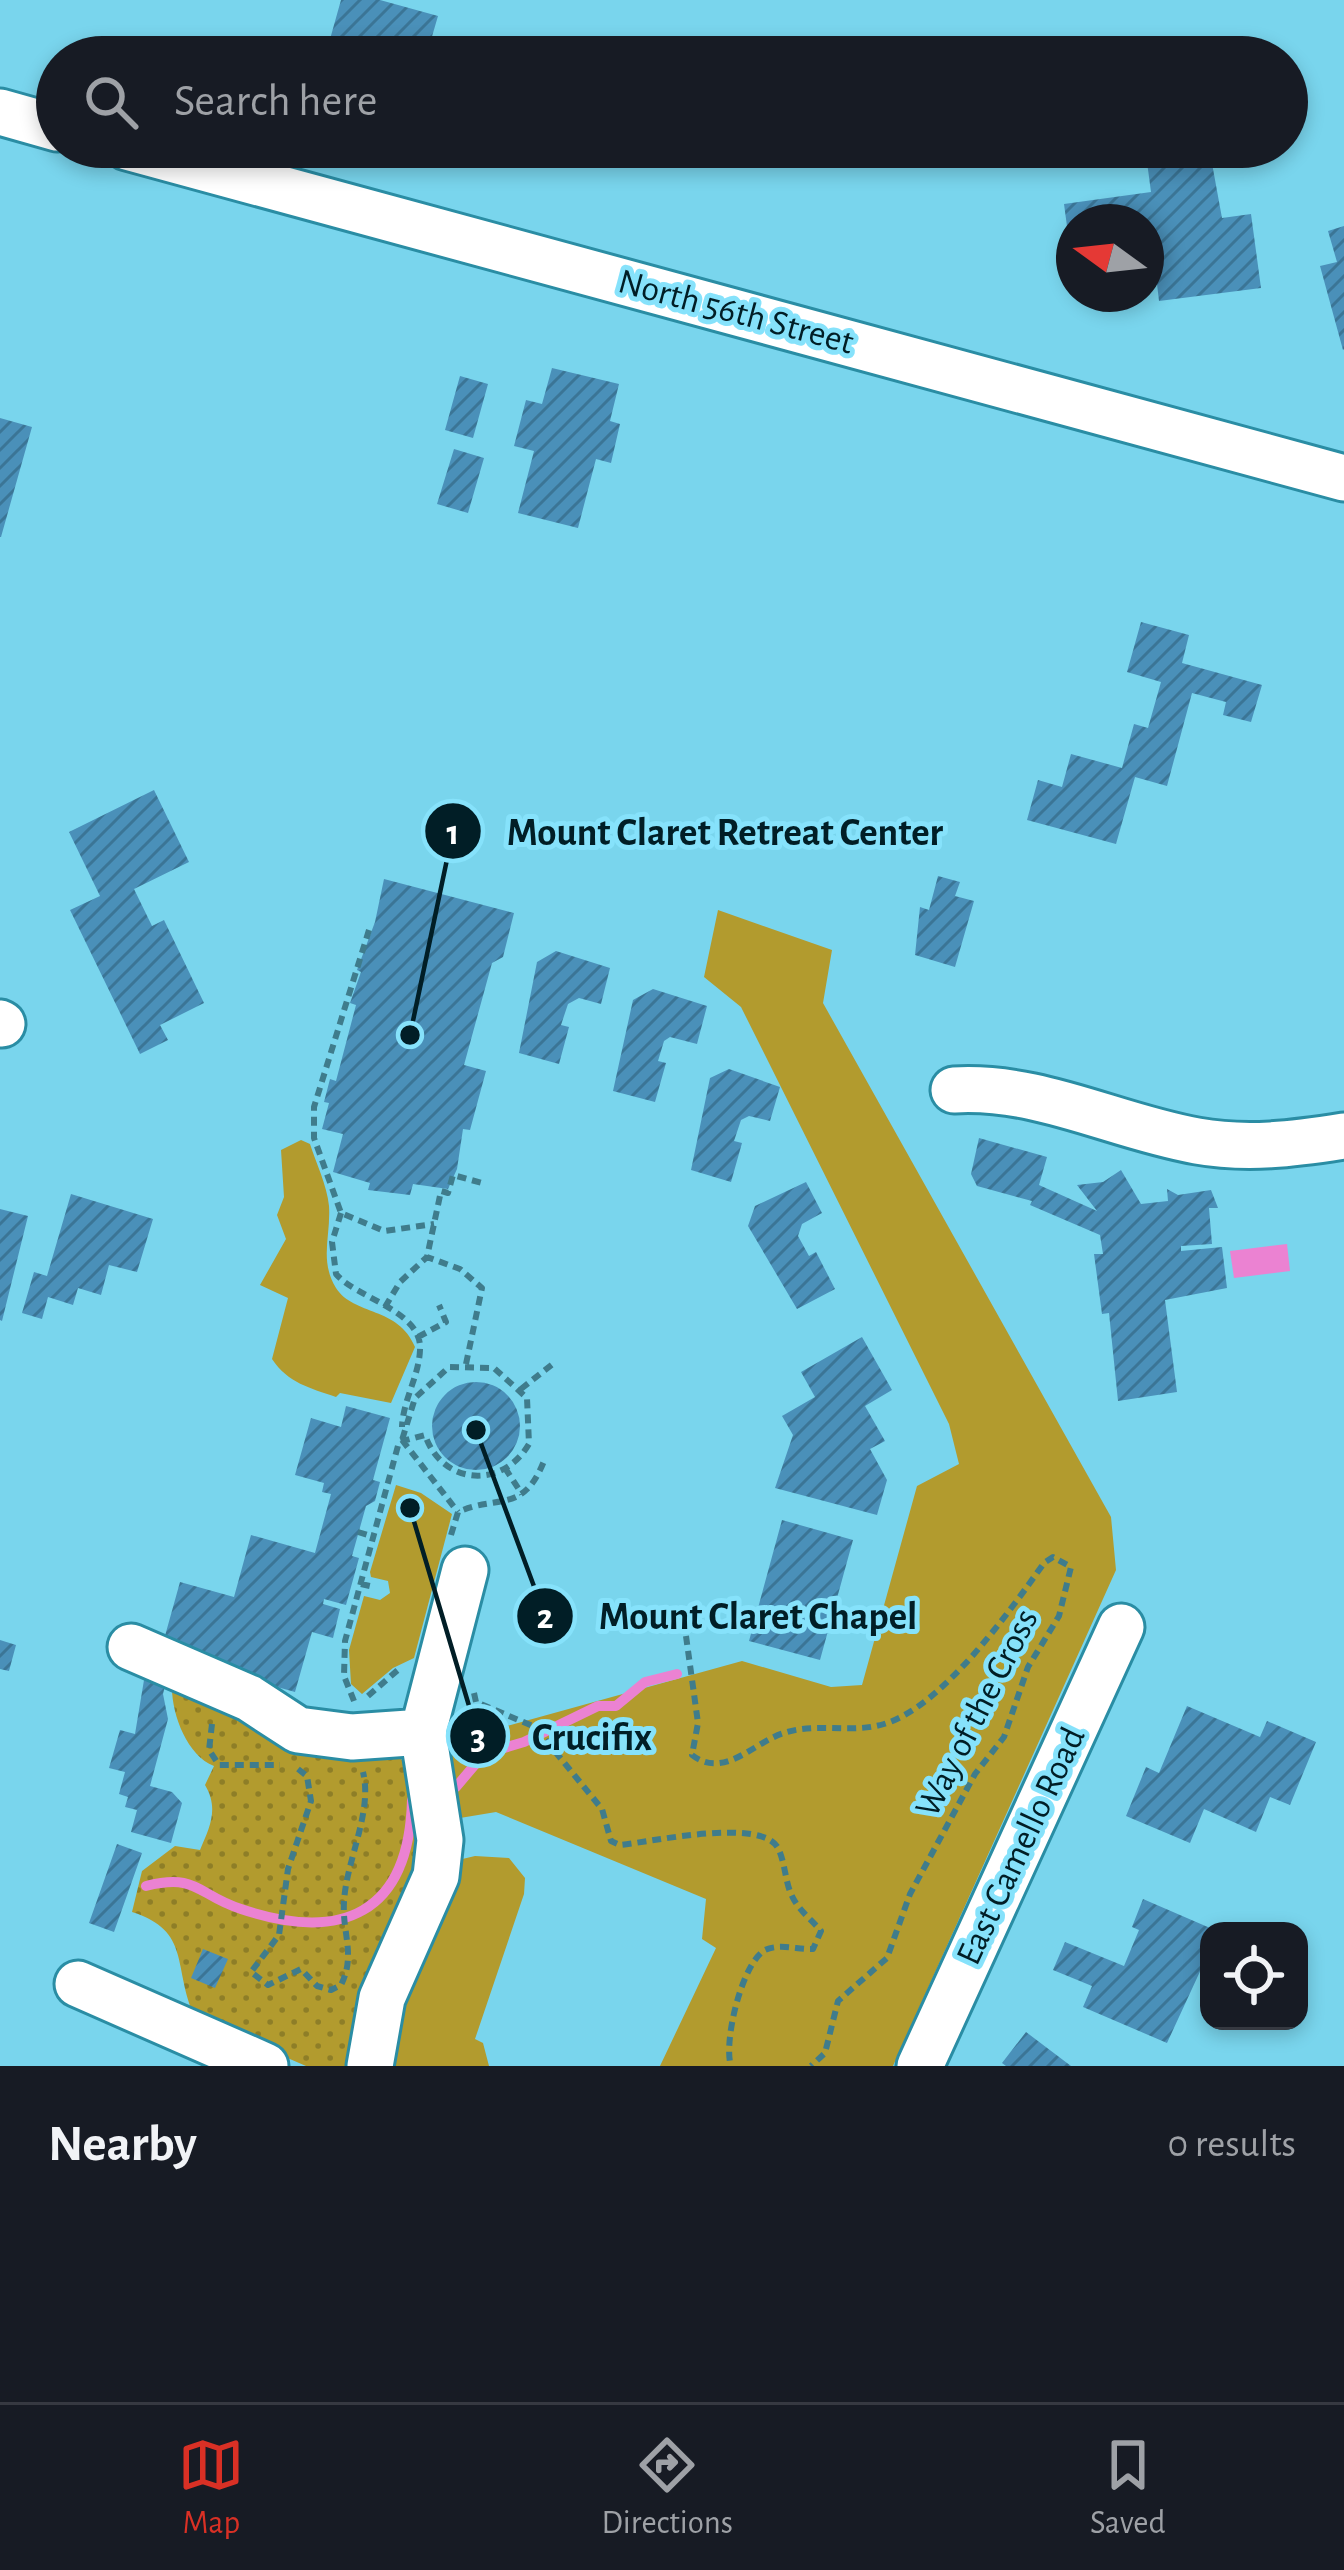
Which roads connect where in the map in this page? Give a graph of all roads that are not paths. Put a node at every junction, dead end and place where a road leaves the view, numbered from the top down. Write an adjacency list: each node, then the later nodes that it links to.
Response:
1 (0, 112): 2 (street)
2 (36, 122)
3 (205, 168): 4 (street, North 56th Street)
4 (1344, 478)
5 (954, 1090): 6 (street)
6 (1344, 1136)
7 (457, 1556): 10 (street)
8 (1121, 1627): 14 (street, East Camello Road)
9 (131, 1647): 10 (street)
10 (423, 1732): 13 (street)
11 (78, 1984): 12 (street)
12 (265, 2066)
13 (370, 2066)
14 (920, 2066)

